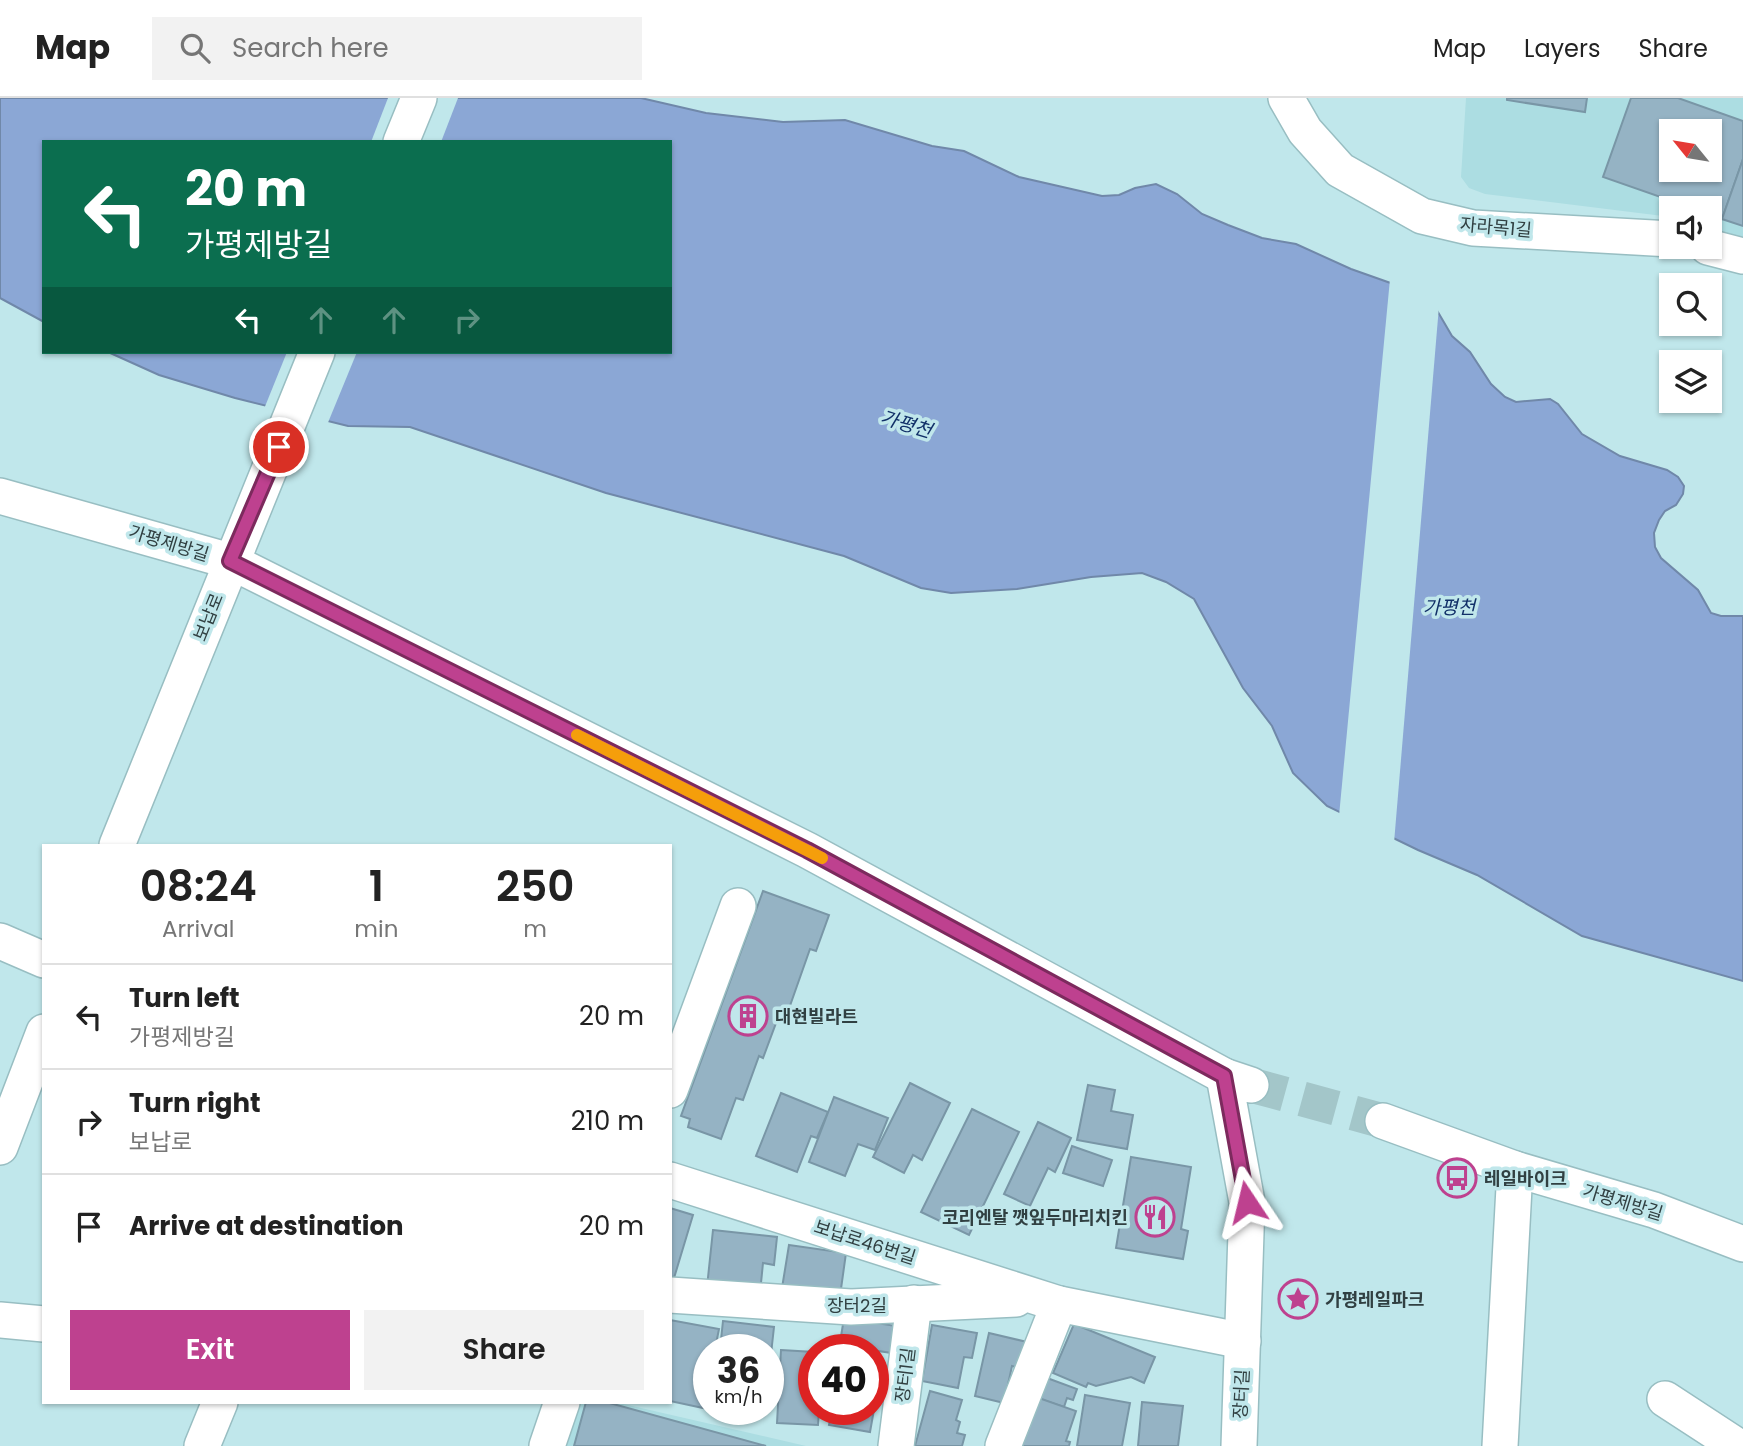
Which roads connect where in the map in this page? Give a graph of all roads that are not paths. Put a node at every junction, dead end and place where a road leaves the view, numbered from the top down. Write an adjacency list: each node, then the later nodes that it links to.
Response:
1 (419, 98): 3 (street)
2 (1286, 98): 4 (street, 자라목1길)
3 (402, 140)
4 (1659, 238)
5 (1722, 251): 6 (street)
6 (1743, 256)
7 (316, 354): 9 (street, 보납로)
8 (0, 496): 9 (street, 가평제방길)
9 (230, 561): 10 (street, 보납로); 26 (street, 가평제방길)
10 (117, 844)
11 (738, 906): 15 (street)
12 (0, 941): 13 (street)
13 (42, 959)
14 (42, 1036): 17 (street)
15 (672, 1085)
16 (1383, 1121): 18 (street, 가평제방길)
17 (0, 1147)
18 (1515, 1169): 20 (street, 가평제방길); 35 (street)
19 (672, 1181): 22 (street, 보납로46번길)
20 (1743, 1244)
21 (672, 1295): 23 (street, 장터2길)
22 (1052, 1301): 23 (street, 장터2길); 26 (street, 보납로46번길); 33 (street)
23 (914, 1303): 32 (street, 장터1길)
24 (0, 1320): 25 (street)
25 (42, 1324)
26 (1243, 1342): 34 (street, 장터길)
27 (1665, 1399): 36 (street)
28 (219, 1404): 30 (street)
29 (561, 1404): 31 (street)
30 (202, 1446)
31 (547, 1446)
32 (896, 1446)
33 (1003, 1446)
34 (1239, 1446)
35 (1500, 1446)
36 (1737, 1446)

